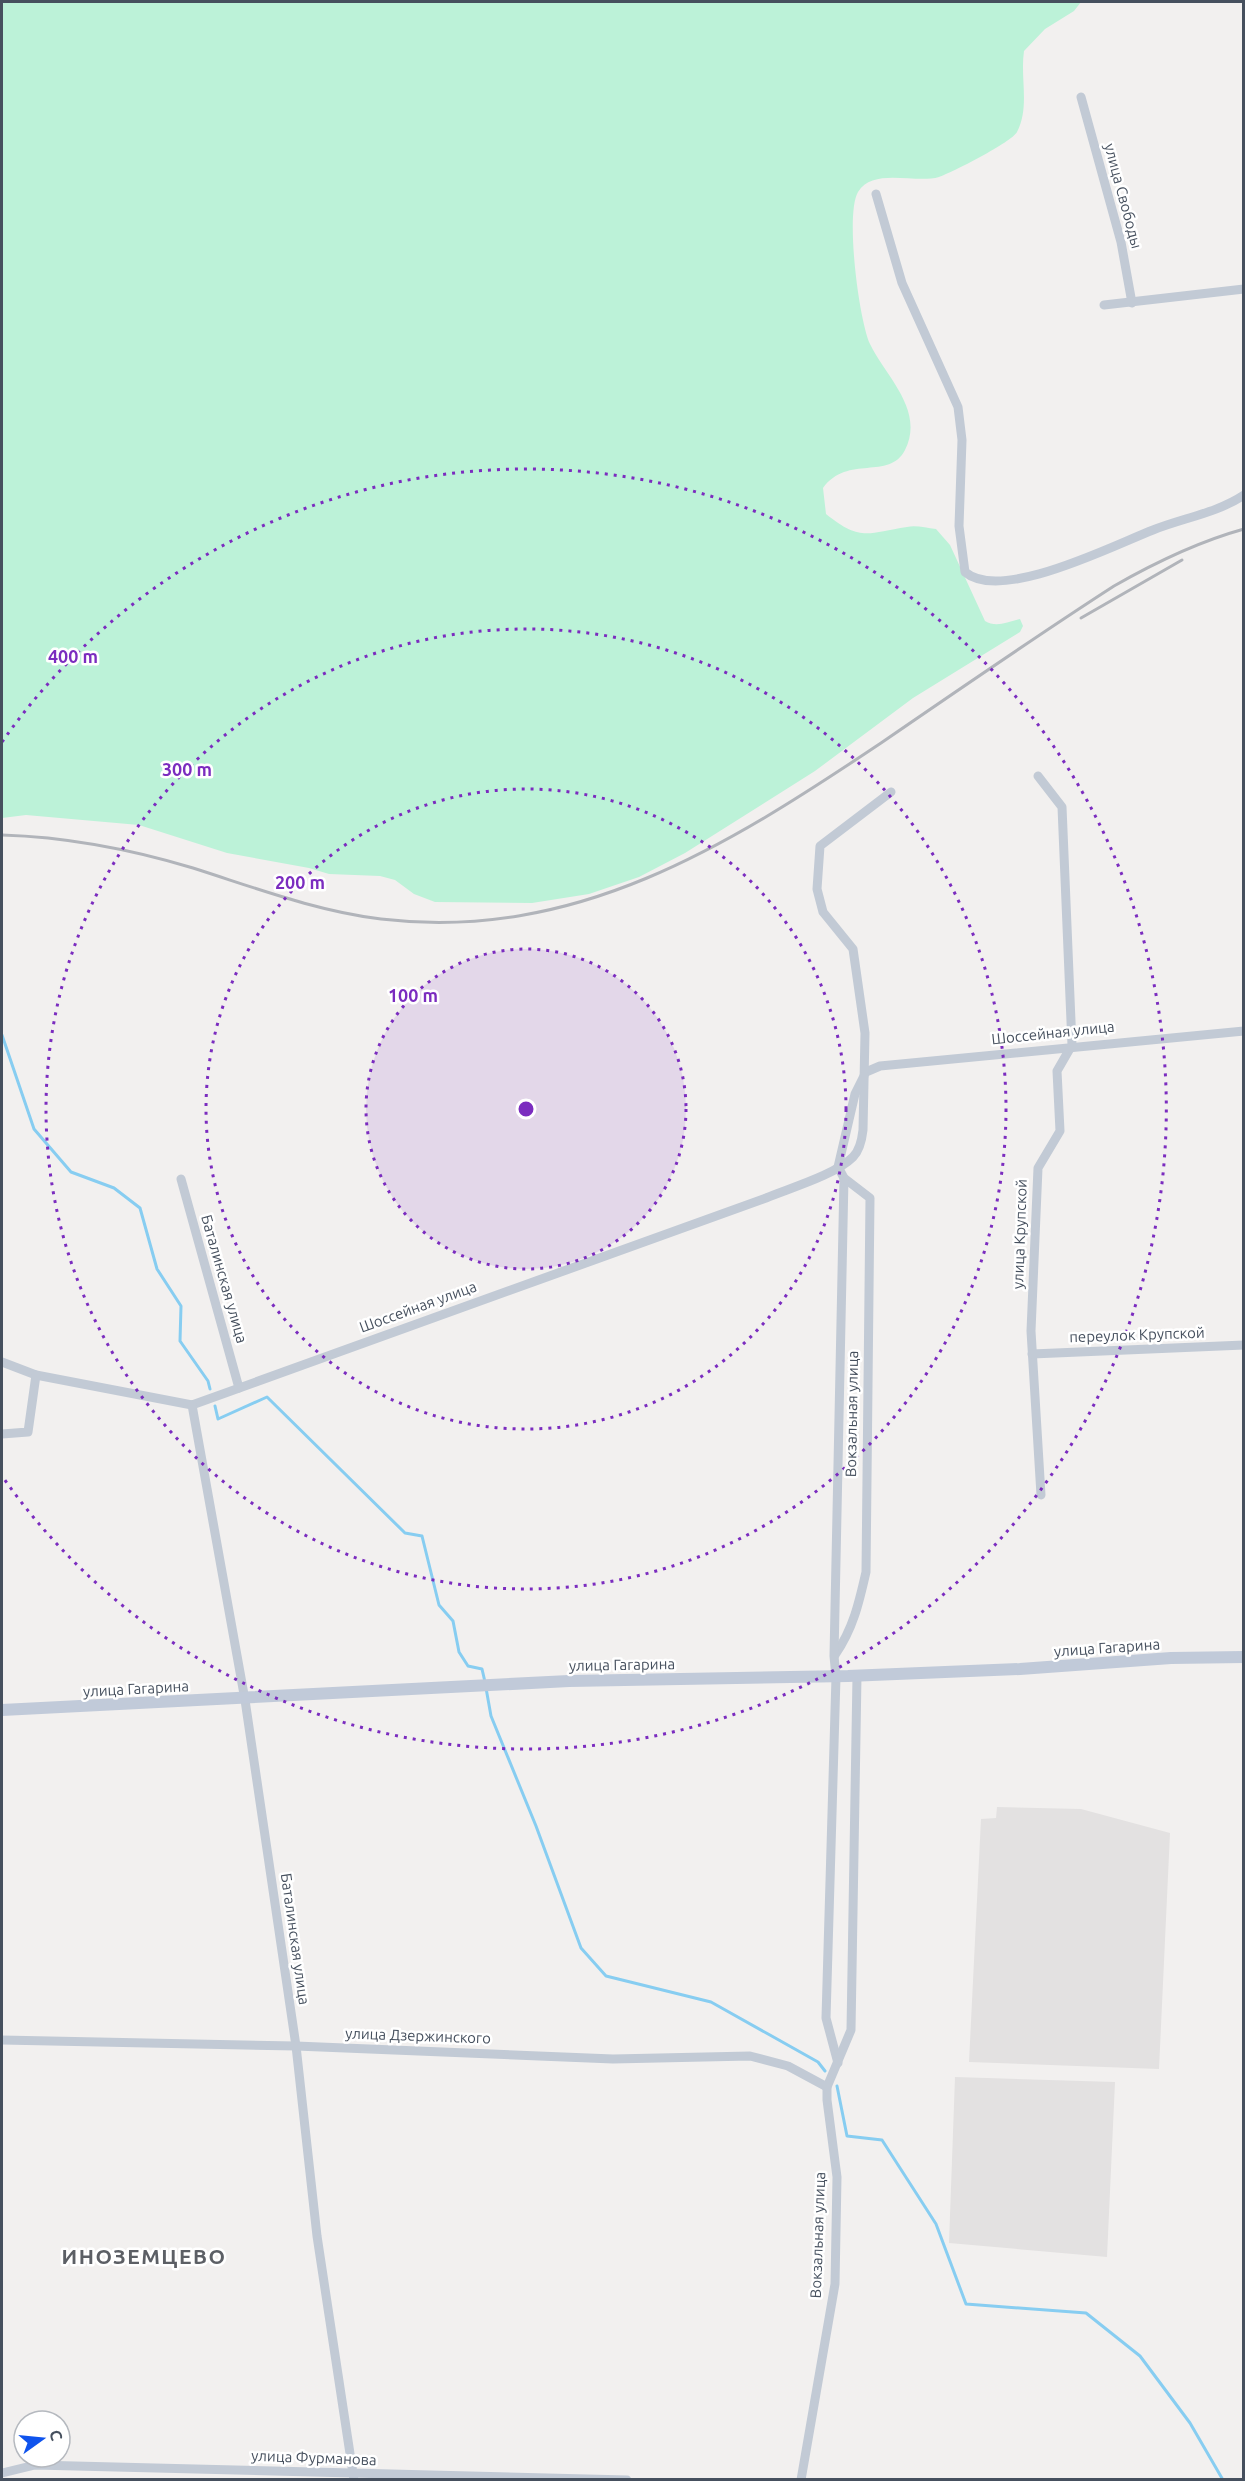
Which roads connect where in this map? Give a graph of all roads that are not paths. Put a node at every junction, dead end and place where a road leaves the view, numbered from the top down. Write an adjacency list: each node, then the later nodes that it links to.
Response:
1 (1080, 97): 4 (street, улица Свободы)
2 (876, 194): 6 (street)
3 (1244, 289): 4 (street)
4 (1132, 303): 5 (street)
5 (1104, 305)
6 (1244, 495)
7 (1038, 776): 10 (street)
8 (891, 792): 11 (street)
9 (1244, 1031): 10 (street, Шоссейная улица)
10 (1072, 1045): 11 (street, Шоссейная улица); 16 (street, улица Крупской)
11 (866, 1072): 12 (street); 12 (street)
12 (838, 1167): 13 (street, Вокзальная улица); 19 (street, Шоссейная улица)
13 (844, 1178): 23 (street, Вокзальная улица); 23 (street, Вокзальная улица)
14 (181, 1179): 19 (street, Баталинская улица)
15 (1244, 1345): 16 (street, переулок Крупской)
16 (1032, 1354): 22 (street, улица Крупской)
17 (2, 1362): 18 (street)
18 (36, 1375): 20 (street); 21 (street)
19 (239, 1388): 20 (street, Шоссейная улица)
20 (192, 1405): 27 (street, Баталинская улица)
21 (2, 1434)
22 (1041, 1495)
23 (834, 1656): 26 (street, Вокзальная улица)
24 (1244, 1657): 25 (main road, улица Гагарина)
25 (857, 1676): 26 (main road, улица Гагарина); 31 (street, Вокзальная улица)
26 (836, 1677): 27 (main road, улица Гагарина); 31 (street, Вокзальная улица)
27 (245, 1700): 28 (main road, улица Гагарина); 30 (street, Баталинская улица)
28 (2, 1710)
29 (2, 2040): 30 (street, улица Дзержинского)
30 (296, 2046): 32 (street, улица Дзержинского); 34 (street, Баталинская улица)
31 (838, 2063): 32 (street, Вокзальная улица)
32 (827, 2087): 36 (street, Вокзальная улица)
33 (2, 2473): 34 (street, улица Фурманова)
34 (354, 2477): 35 (street, улица Фурманова)
35 (627, 2480)
36 (801, 2480)

